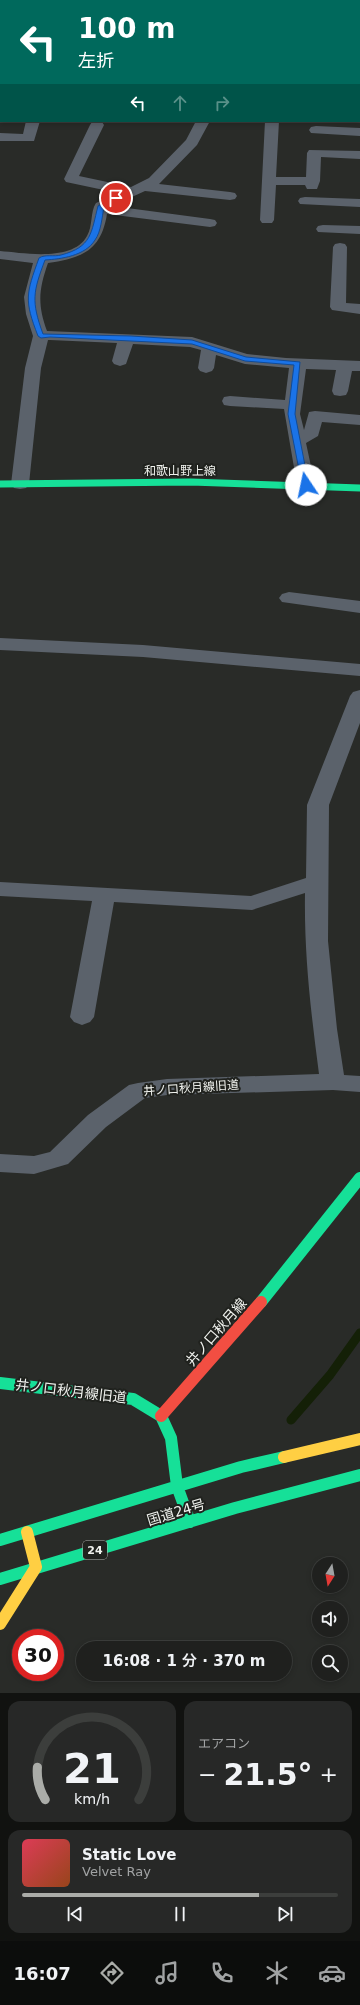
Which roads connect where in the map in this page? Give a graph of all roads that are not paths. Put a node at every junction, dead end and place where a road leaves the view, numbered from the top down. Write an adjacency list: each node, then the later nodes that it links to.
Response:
1 (33, 122): 7 (street)
2 (203, 122): 10 (street)
3 (272, 122): 9 (street)
4 (97, 125): 10 (street)
5 (316, 130): 6 (street)
6 (360, 132)
7 (0, 137)
8 (360, 155): 9 (street)
9 (269, 181): 15 (street)
10 (137, 188): 11 (street); 14 (street)
11 (230, 196)
12 (305, 201): 13 (street)
13 (360, 203)
14 (101, 209): 16 (street); 21 (street)
15 (267, 220)
16 (210, 223)
17 (323, 229): 18 (street)
18 (360, 230)
19 (340, 247): 22 (street)
20 (0, 255): 21 (street)
21 (42, 258): 23 (street)
22 (360, 309)
23 (41, 336): 24 (street); 35 (street)
24 (127, 338): 25 (street); 26 (street)
25 (209, 348): 27 (street); 29 (street)
26 (120, 361)
27 (298, 364): 28 (street); 32 (street)
28 (353, 366): 30 (street)
29 (206, 368)
30 (340, 391)
31 (230, 401): 32 (street)
32 (293, 405): 34 (street)
33 (360, 420): 34 (street)
34 (297, 441): 37 (street)
35 (20, 484): 36 (main road, 和歌山野上線); 37 (main road, 和歌山野上線)
36 (0, 485)
37 (306, 485): 38 (main road, 和歌山野上線)
38 (360, 488)
39 (289, 598): 40 (street)
40 (360, 607)
41 (0, 644): 42 (street)
42 (360, 670)
43 (360, 696): 44 (street)
44 (317, 882): 46 (street); 48 (street)
45 (0, 889): 46 (street)
46 (104, 894): 47 (street)
47 (82, 1017)
48 (333, 1082): 49 (street, 井ノ口秋月線旧道); 50 (street, 井ノ口秋月線旧道)
49 (360, 1084)
50 (0, 1163)
51 (360, 1178): 53 (main road, 井ノ口秋月線)
52 (0, 1383): 53 (main road, 井ノ口秋月線旧道)
53 (161, 1416): 56 (main road)
54 (360, 1439): 56 (main road, 国道24号)
55 (360, 1475): 57 (main road, 国道24号 / 24)
56 (178, 1486): 57 (main road); 58 (main road, 国道24号)
57 (190, 1522): 60 (main road, 国道24号 / 24)
58 (27, 1532): 59 (main road, 国道24号); 60 (main road)
59 (0, 1540)
60 (36, 1568): 61 (main road, 国道24号 / 24); 62 (main road)
61 (0, 1579)
62 (0, 1624)

